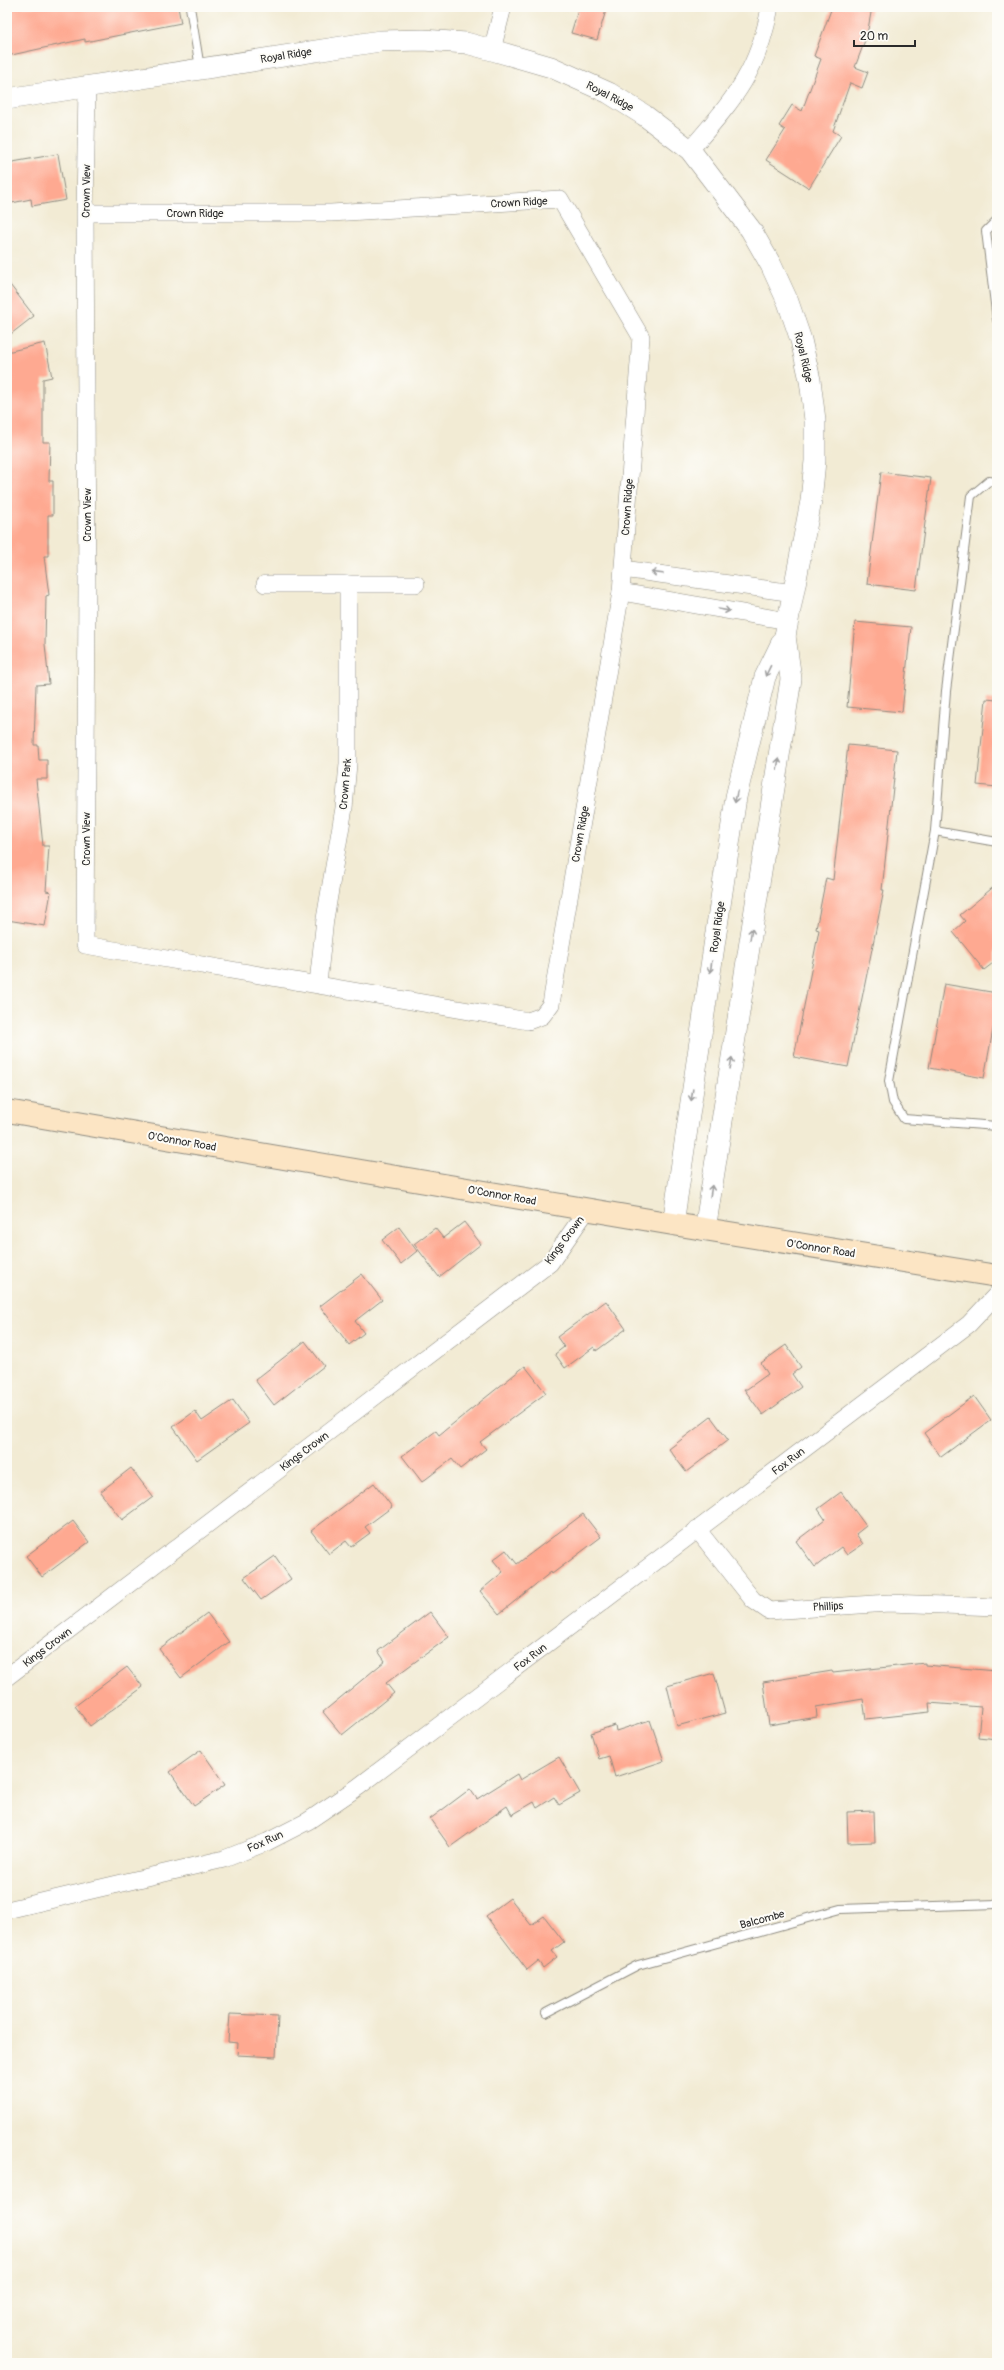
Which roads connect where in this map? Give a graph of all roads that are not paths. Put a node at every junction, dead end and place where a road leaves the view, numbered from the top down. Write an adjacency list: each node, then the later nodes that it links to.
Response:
1 (190, 7): 5 (lane)
2 (503, 7): 4 (street)
3 (770, 7): 8 (street)
4 (492, 50): 5 (street, Royal Ridge); 8 (street, Royal Ridge)
5 (200, 68): 6 (street, Royal Ridge)
6 (87, 85): 7 (street, Royal Ridge); 9 (street, Crown View)
7 (7, 99)
8 (690, 150): 18 (street, Royal Ridge)
9 (85, 213): 13 (street, Crown Ridge); 22 (street, Crown View)
10 (997, 220): 11 (lane)
11 (997, 320)
12 (997, 482): 20 (lane)
13 (623, 569): 17 (street, Crown Ridge); 18 (street, one-way to 13)
14 (265, 584): 15 (street)
15 (348, 584): 16 (street); 22 (street, Crown Park)
16 (416, 584)
17 (621, 592): 19 (street, one-way to 19); 22 (street, Crown Ridge)
18 (794, 593): 19 (street, Royal Ridge)
19 (787, 628): 26 (street, Royal Ridge, one-way to 26); 27 (street, Royal Ridge, one-way to 19)
20 (935, 831): 21 (lane); 24 (lane)
21 (997, 842)
22 (318, 983)
23 (7, 1111): 25 (main road, O'Connor Road)
24 (997, 1126)
25 (587, 1210): 26 (main road, O'Connor Road); 32 (street, Kings Crown)
26 (673, 1224): 27 (main road, O'Connor Road)
27 (705, 1230): 28 (main road, O'Connor Road)
28 (997, 1276)
29 (997, 1294): 30 (street, Fox Run)
30 (697, 1529): 31 (street, Phillips); 34 (street, Fox Run)
31 (997, 1607)
32 (7, 1677)
33 (997, 1904): 35 (lane, Balcombe)
34 (7, 1910)
35 (546, 2013)

